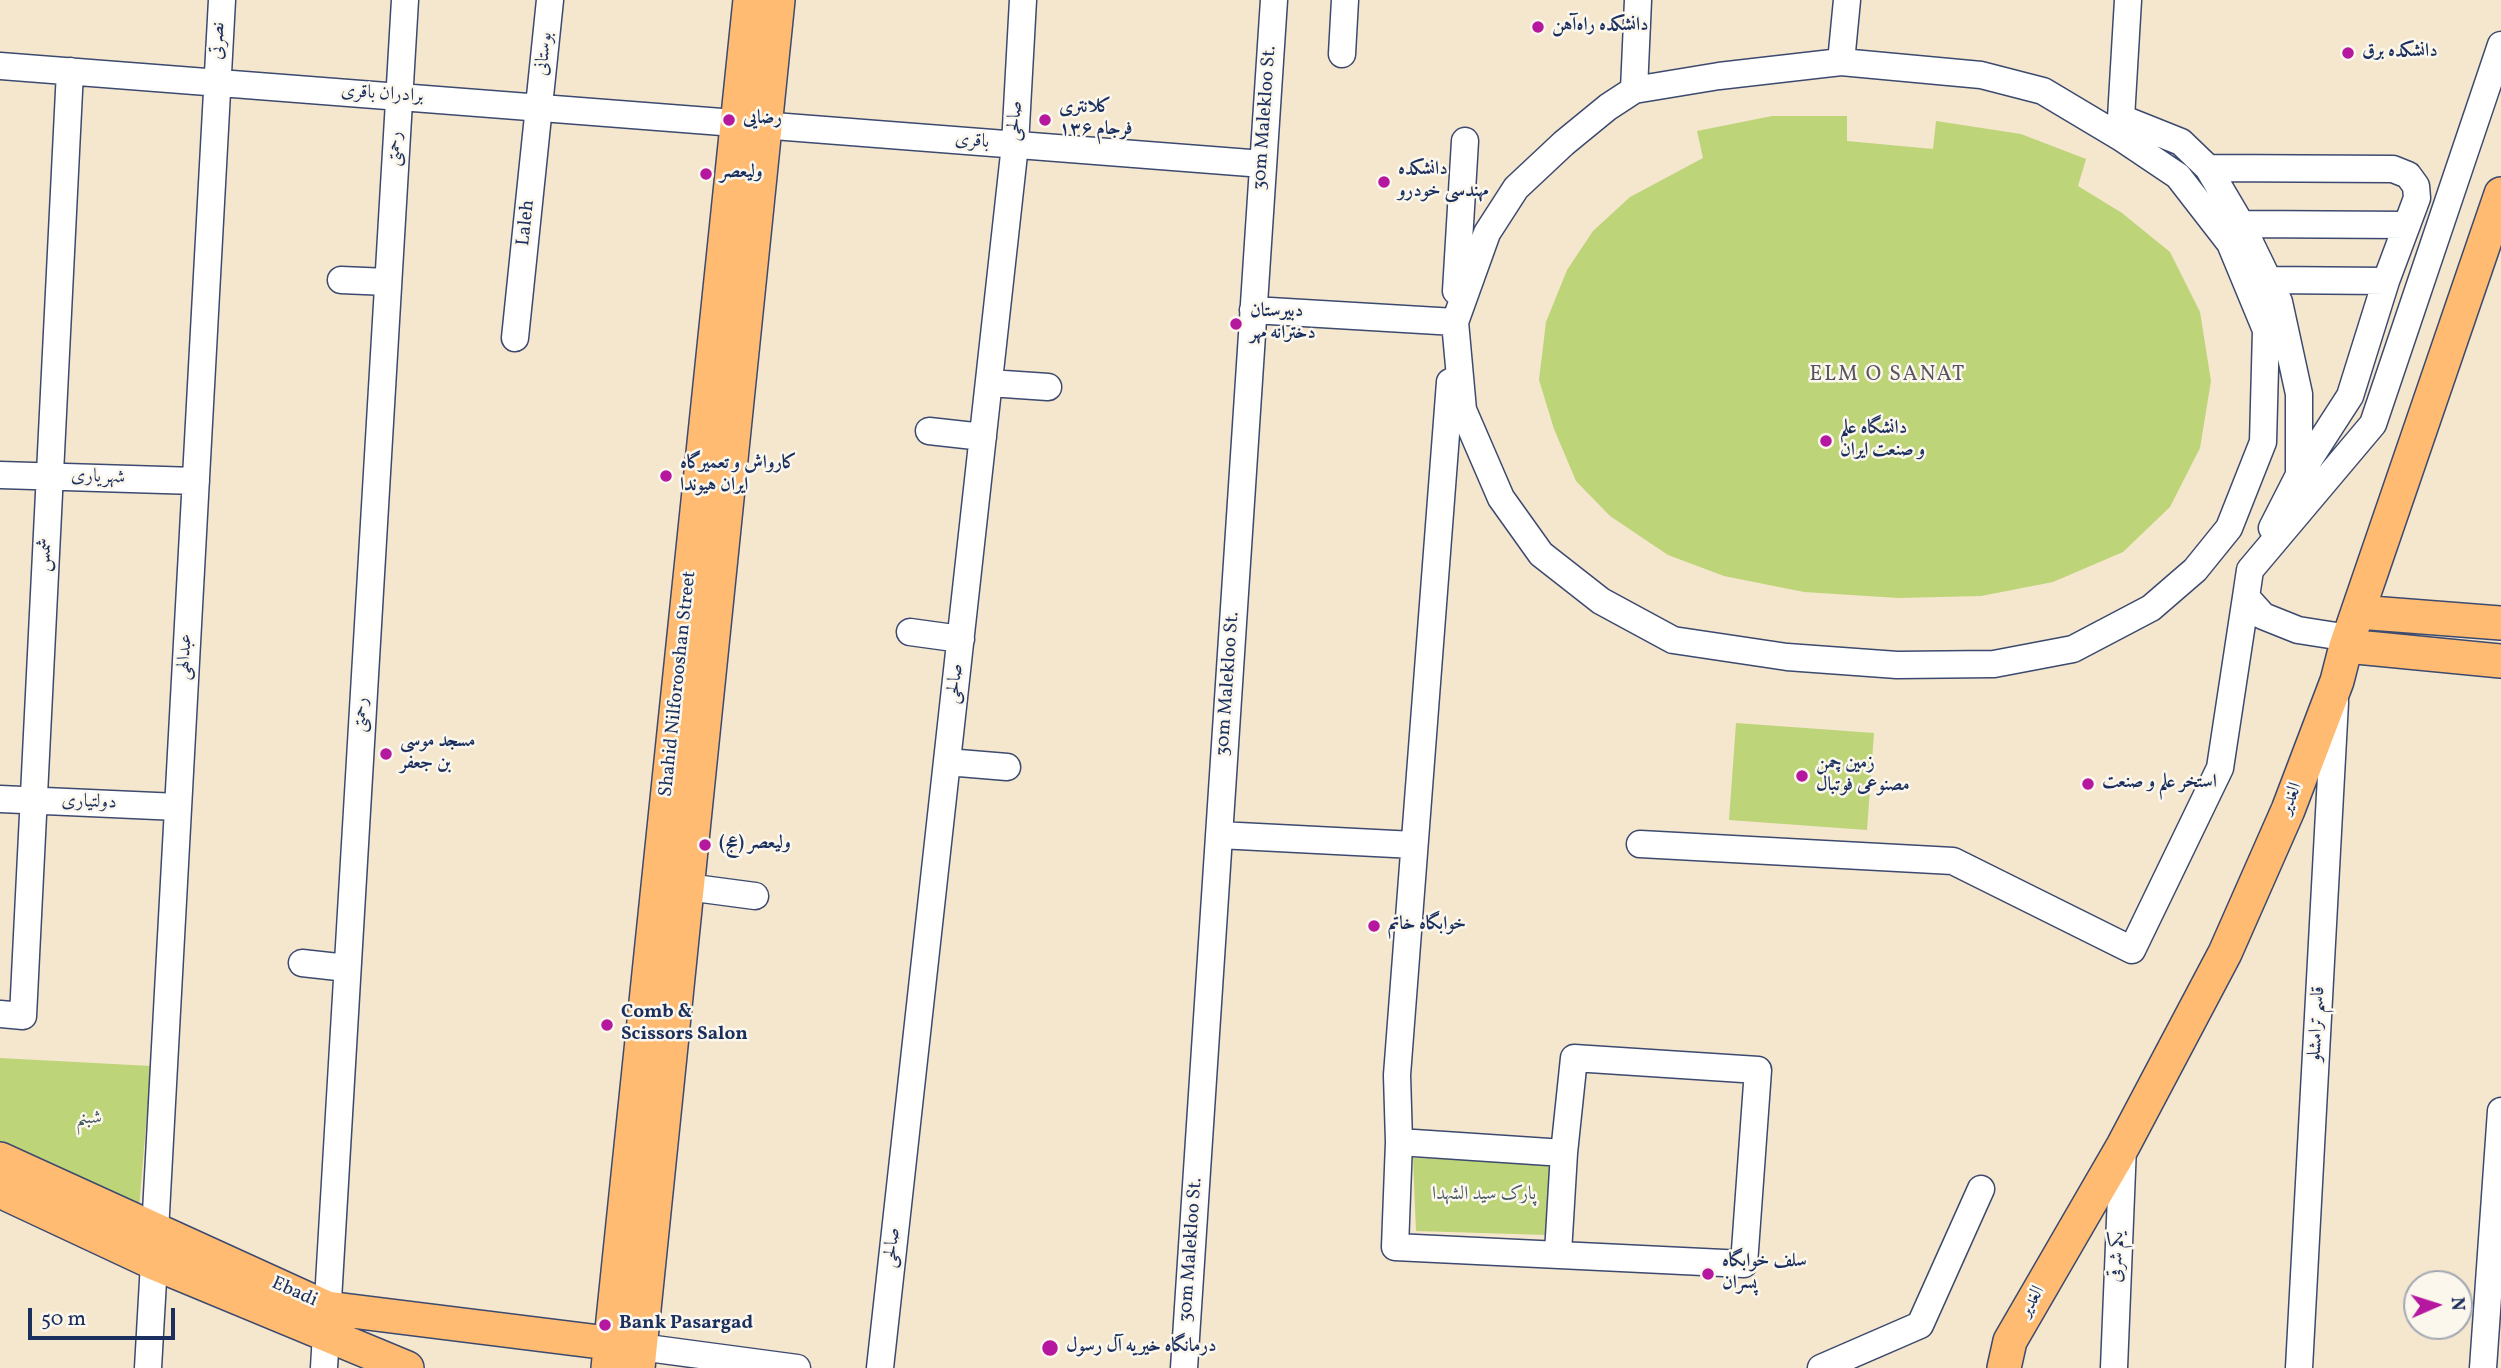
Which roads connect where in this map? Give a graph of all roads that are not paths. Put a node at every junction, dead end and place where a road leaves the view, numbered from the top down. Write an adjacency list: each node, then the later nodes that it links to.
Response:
1 (222, 0): 17 (street, نصرتی)
2 (405, 0): 19 (street, رحمتی)
3 (550, 0): 20 (street, بوستانی)
4 (750, 0): 21 (main road, Shahid Nilforooshan Street)
5 (778, 0): 21 (main road, Shahid Nilforooshan Street)
6 (1023, 0): 24 (street, صالحی)
7 (1273, 0): 25 (street, 30m Malekloo St.)
8 (1345, 0): 13 (street)
9 (1638, 0): 18 (street)
10 (1847, 0): 14 (street)
11 (2128, 0): 22 (street)
12 (2501, 45): 45 (street)
13 (1342, 54)
14 (1841, 62): 18 (street); 22 (street)
15 (0, 66): 16 (street, برادران باقری)
16 (70, 71): 17 (street, برادران باقری); 43 (street, شمس)
17 (217, 83): 19 (street, برادران باقری); 44 (street, عبدالهی)
18 (1634, 90): 35 (street)
19 (399, 97): 20 (street, برادران باقری); 33 (street, رحمتی)
20 (539, 108): 21 (street, برادران باقری); 36 (street, Laleh)
21 (751, 124): 24 (street, باقری); 61 (main road, Shahid Nilforooshan Street); 76 (main road, Shahid Nilforooshan Street)
22 (2121, 127): 26 (street); 35 (street)
23 (1465, 141): 35 (street)
24 (1015, 145): 25 (street, باقری); 37 (street, صالحی)
25 (1263, 164): 34 (street, 30m Malekloo St.)
26 (2208, 167): 28 (street); 29 (street)
27 (2501, 194): 49 (main road, الغدیر)
28 (2241, 224): 29 (street); 31 (street)
29 (2407, 225): 32 (street)
30 (341, 280): 33 (street)
31 (2268, 280): 32 (street); 42 (street)
32 (2386, 281): 42 (street)
33 (388, 282): 64 (street, رحمتی)
34 (1253, 310): 35 (street); 58 (street, 30m Malekloo St.)
35 (1455, 322): 60 (street)
36 (515, 338)
37 (989, 383): 38 (street); 40 (street, صالحی)
38 (1048, 387)
39 (929, 431): 40 (street)
40 (983, 437): 50 (street, صالحی)
41 (0, 475): 43 (street, شهریاری)
42 (2299, 475): 45 (street)
43 (50, 477): 44 (street, شهریاری); 56 (street, شمس)
44 (196, 481): 57 (street, عبدالهی)
45 (2250, 570): 46 (street)
46 (2246, 597): 49 (street); 59 (street)
47 (2501, 623): 49 (main road)
48 (909, 632): 50 (street)
49 (2351, 632): 51 (main road); 52 (main road, الغدیر)
50 (961, 639): 53 (street, صالحی)
51 (2501, 661)
52 (2337, 681): 68 (main road, الغدیر); 86 (street, قاسم ترامشلو)
53 (947, 762): 54 (street); 81 (street, صالحی)
54 (1007, 767)
55 (0, 800): 56 (street, دولتیاری)
56 (34, 801): 57 (street, دولتیاری); 65 (street, شمس)
57 (178, 807): 73 (street, عبدالهی)
58 (1219, 835): 60 (street); 82 (street, 30m Malekloo St.)
59 (1640, 844)
60 (1414, 845): 67 (street)
61 (687, 887): 62 (street); 76 (main road, Shahid Nilforooshan Street)
62 (755, 896)
63 (302, 963): 64 (street)
64 (347, 968): 75 (street, رحمتی)
65 (0, 1014)
66 (2501, 1111): 87 (street)
67 (1399, 1142): 69 (street); 74 (street)
68 (2123, 1146): 84 (main road, الغدیر); 85 (street, یکم شرقی)
69 (1564, 1153): 74 (street); 74 (street)
70 (0, 1159): 73 (main road, Ebadi)
71 (1981, 1189): 83 (street)
72 (0, 1191): 73 (main road, Ebadi)
73 (155, 1247): 75 (main road, Ebadi); 77 (street, عبدالهی)
74 (1558, 1253)
75 (327, 1320): 76 (main road, Ebadi); 78 (street, رحمتی); 79 (main road, Ebadi)
76 (624, 1357): 80 (street)
77 (148, 1368)
78 (324, 1368)
79 (407, 1368)
80 (797, 1368)
81 (880, 1368)
82 (1184, 1368)
83 (1821, 1368)
84 (2004, 1368)
85 (2114, 1368)
86 (2299, 1368)
87 (2483, 1368)

